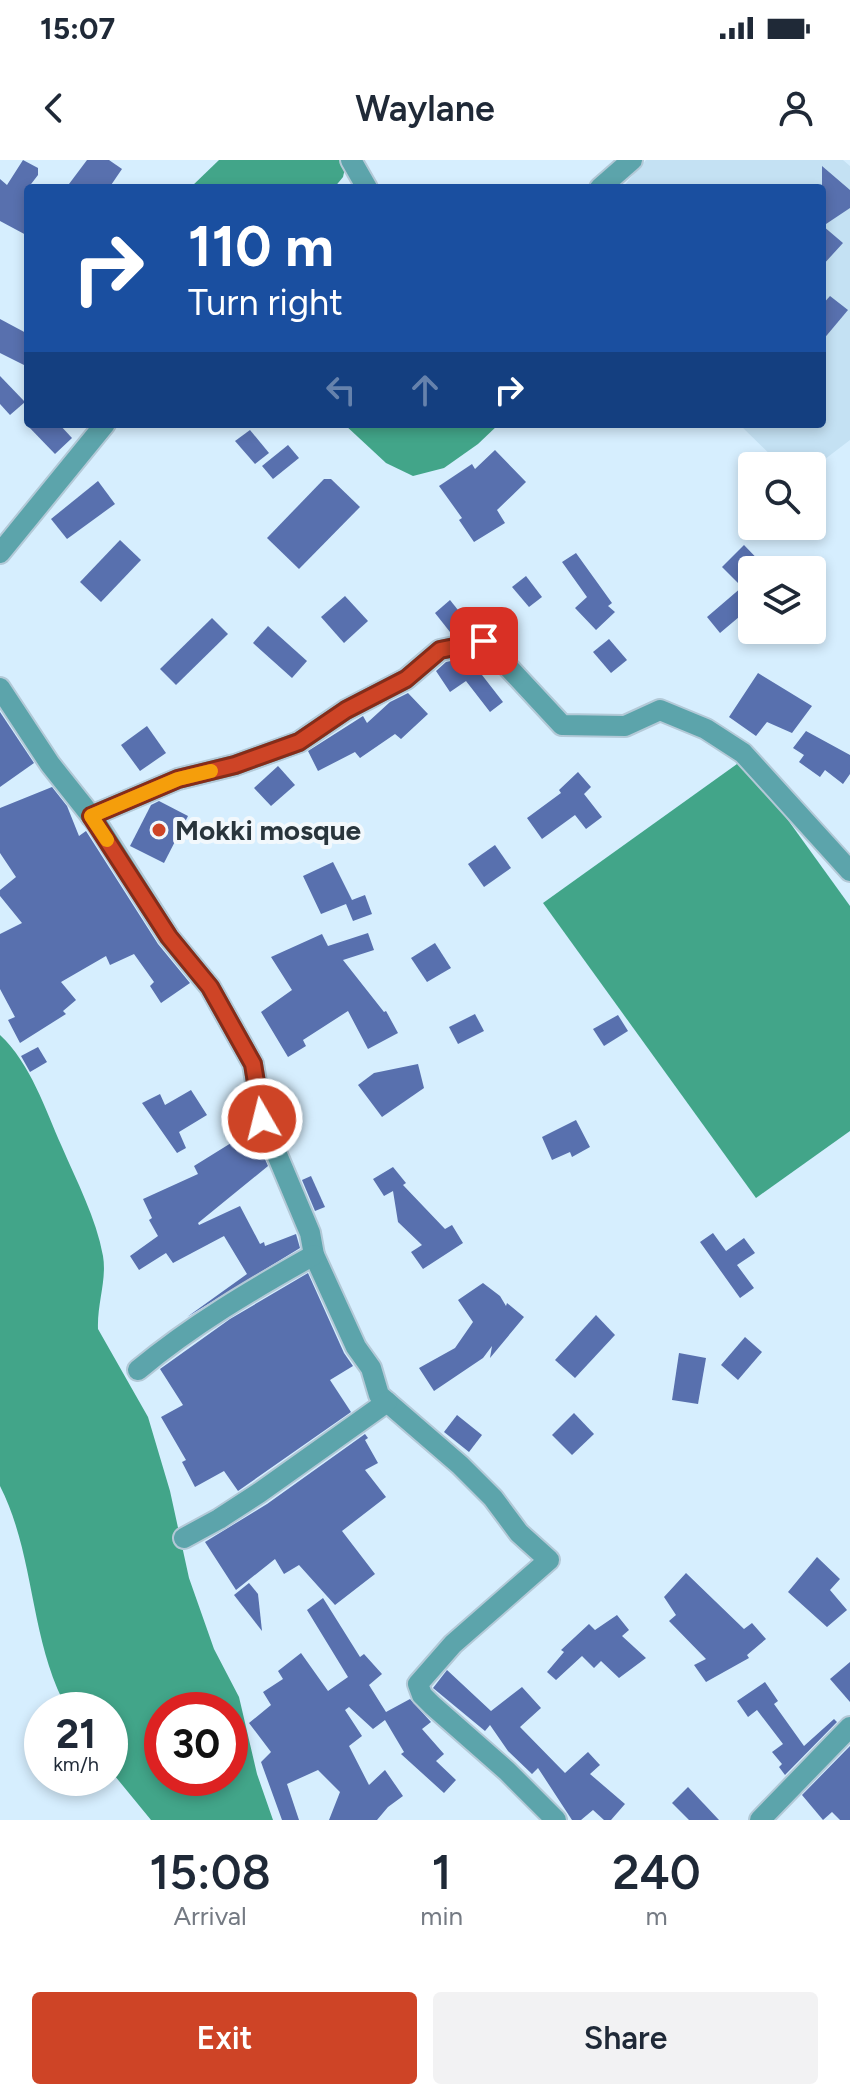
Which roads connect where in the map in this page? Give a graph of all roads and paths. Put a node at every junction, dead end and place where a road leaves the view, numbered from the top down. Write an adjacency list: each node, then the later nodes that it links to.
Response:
1 (351, 160): 3 (street)
2 (632, 160): 4 (street)
3 (365, 184)
4 (605, 184)
5 (102, 428): 6 (street)
6 (0, 553)
7 (0, 688): 8 (street)
8 (91, 816): 9 (street); 10 (street)
9 (850, 871)
10 (314, 1255): 11 (street); 12 (street)
11 (138, 1370)
12 (387, 1402): 13 (street); 15 (street)
13 (184, 1538)
14 (850, 1727): 16 (street)
15 (556, 1820)
16 (760, 1820)

